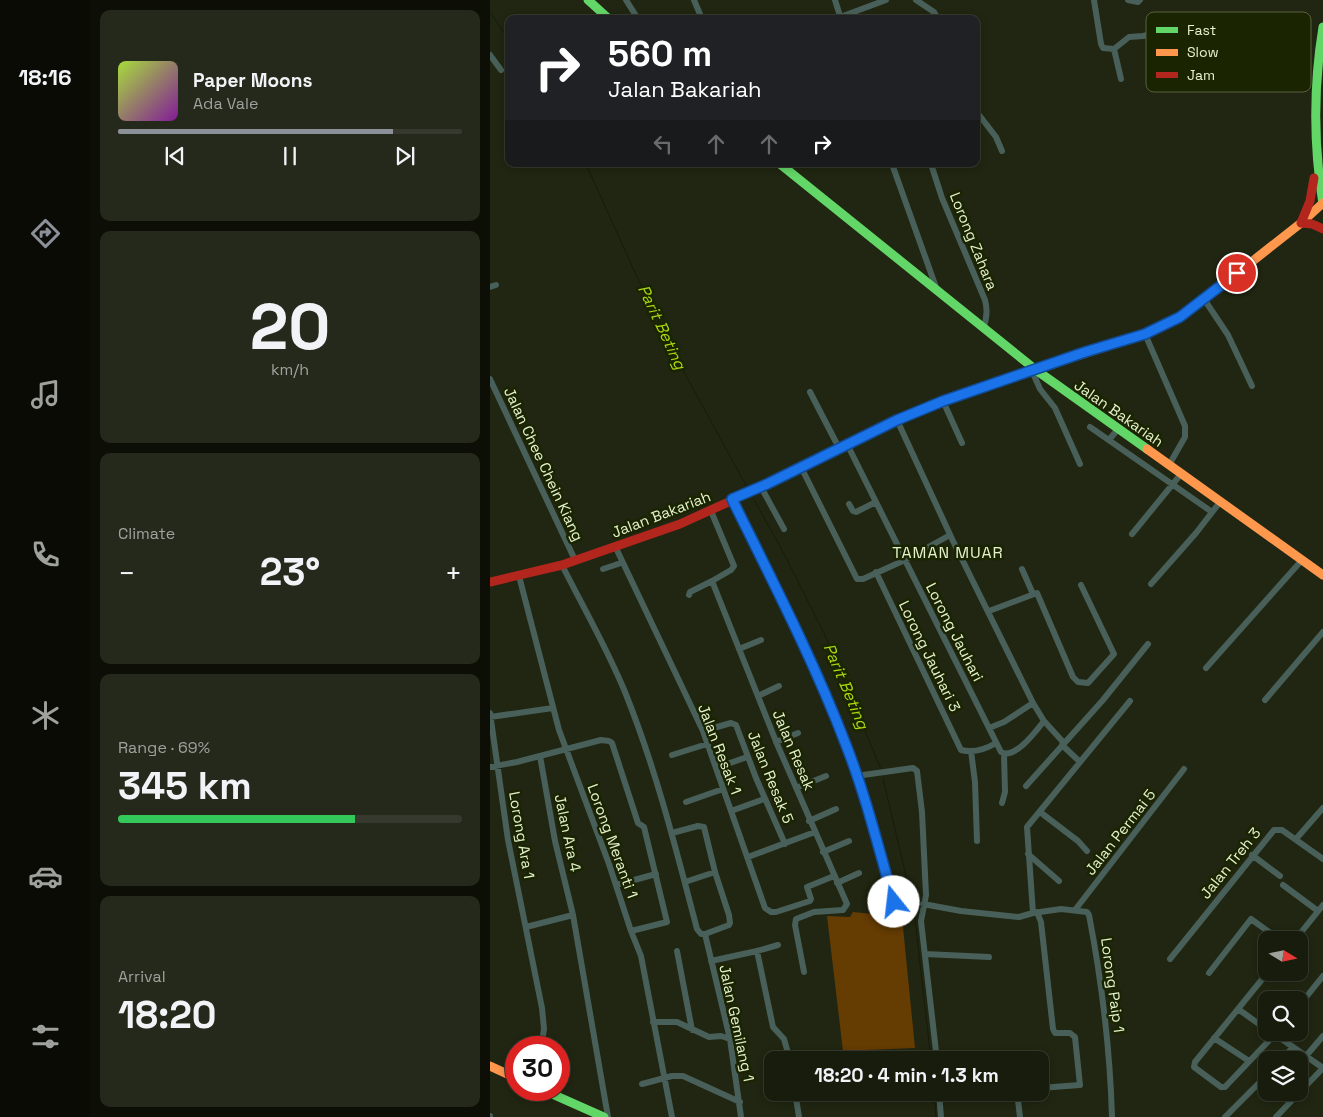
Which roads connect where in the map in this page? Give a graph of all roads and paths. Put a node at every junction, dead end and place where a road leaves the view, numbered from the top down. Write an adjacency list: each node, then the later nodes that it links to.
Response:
1 (588, 0): 11 (main road)
2 (626, 0): 12 (street)
3 (694, 0): 13 (street)
4 (835, 0): 14 (street)
5 (886, 0): 10 (street)
6 (916, 0): 16 (street)
7 (1094, 0): 19 (street)
8 (1128, 0): 9 (street)
9 (1140, 0)
10 (875, 2): 15 (street)
11 (605, 15)
12 (635, 15)
13 (700, 15)
14 (838, 15)
15 (846, 15)
16 (936, 15)
17 (1323, 27): 25 (main road)
18 (1146, 35): 19 (street)
19 (1114, 48): 22 (street)
20 (490, 55): 21 (street)
21 (501, 70)
22 (1121, 79)
23 (980, 117): 24 (street)
24 (1002, 151)
25 (1315, 158): 29 (main road); 30 (main road)
26 (784, 167): 32 (main road)
27 (893, 167): 32 (street)
28 (932, 167): 34 (street, Lorong Zahara)
29 (1323, 203): 30 (main road)
30 (1301, 223): 31 (main road); 33 (main road)
31 (1323, 229)
32 (937, 292): 34 (main road)
33 (1204, 299): 35 (main road); 38 (street)
34 (984, 329): 36 (main road)
35 (1145, 334): 36 (main road); 48 (street)
36 (1034, 370): 40 (main road, Jalan Bakariah); 43 (main road, Jalan Bakariah); 47 (street)
37 (490, 379): 63 (street, Jalan Chee Chein Kiang)
38 (1252, 386)
39 (810, 392): 46 (street, Lorong Jauhari)
40 (943, 401): 41 (main road, Jalan Bakariah); 45 (street)
41 (897, 420): 46 (main road, Jalan Bakariah); 61 (street)
42 (1090, 427): 44 (street)
43 (1118, 429): 44 (street); 48 (main road, Jalan Bakariah)
44 (1108, 440): 51 (street)
45 (962, 443)
46 (843, 446): 49 (main road, Jalan Bakariah); 54 (street, Lorong Jauhari)
47 (1080, 464)
48 (1169, 465): 50 (main road, Jalan Bakariah)
49 (801, 467): 52 (main road, Jalan Bakariah); 70 (street)
50 (1181, 474): 51 (street); 55 (main road, Jalan Bakariah)
51 (1172, 484): 58 (street); 60 (street)
52 (761, 487): 53 (main road, Jalan Bakariah); 59 (street)
53 (732, 499): 57 (main road, Jalan Bakariah); 113 (street)
54 (876, 502): 56 (street); 64 (street, Lorong Jauhari)
55 (1220, 502): 58 (street); 65 (main road, Jalan Bakariah)
56 (850, 504)
57 (711, 511): 62 (main road, Jalan Bakariah); 73 (street)
58 (1212, 512): 75 (street)
59 (784, 529)
60 (1132, 534)
61 (950, 535): 64 (street); 79 (street)
62 (615, 546): 63 (main road, Jalan Bakariah); 66 (street, Jalan Resak 1)
63 (575, 560): 67 (main road, Jalan Bakariah)
64 (905, 560): 70 (street); 94 (street, Lorong Jauhari)
65 (1302, 560): 71 (main road, Jalan Bakariah); 84 (street)
66 (621, 563): 68 (street); 95 (street, Jalan Resak 1)
67 (562, 565): 72 (main road, Jalan Bakariah); 126 (street, Jalan Gemilang 1)
68 (603, 569)
69 (1022, 569): 77 (street)
70 (876, 572): 102 (street, Lorong Jauhari 3)
71 (1323, 575)
72 (519, 576): 74 (main road, Jalan Bakariah); 90 (street, Lorong Meranti 1)
73 (712, 581): 78 (street); 83 (street, Jalan Resak)
74 (490, 582)
75 (1151, 584)
76 (1081, 585): 77 (street)
77 (1035, 593): 79 (street)
78 (689, 596)
79 (989, 611): 89 (street)
80 (1323, 632): 87 (street)
81 (760, 640): 83 (street)
82 (1148, 644): 100 (street)
83 (739, 648): 86 (street, Jalan Resak)
84 (1206, 668)
85 (779, 686): 86 (street)
86 (758, 696): 97 (street, Jalan Resak)
87 (1265, 700)
88 (1130, 701): 107 (street)
89 (1034, 703): 93 (street); 94 (street)
90 (553, 708): 92 (street); 101 (street, Lorong Meranti 1)
91 (490, 713): 92 (street, Lorong Ara 1)
92 (490, 717): 108 (street, Lorong Ara 1)
93 (1044, 721): 100 (street); 103 (street)
94 (989, 728): 98 (street, Lorong Jauhari)
95 (703, 731): 99 (street, Jalan Resak 1); 106 (street, Jalan Resak 5)
96 (798, 733): 97 (street)
97 (776, 742): 115 (street, Jalan Resak)
98 (996, 743): 102 (street); 103 (street, Lorong Jauhari)
99 (707, 744): 104 (street); 110 (street, Jalan Resak 1)
100 (1063, 744): 107 (street); 114 (street)
101 (566, 748): 105 (street); 139 (street); 145 (street, Lorong Meranti 1)
102 (971, 751): 129 (street)
103 (1002, 752): 119 (street)
104 (672, 755)
105 (540, 756): 108 (street); 152 (street, Jalan Ara 4)
106 (747, 756): 110 (street); 117 (street, Jalan Resak 5)
107 (1080, 762): 123 (street)
108 (498, 766): 109 (street); 153 (street, Lorong Ara 1)
109 (490, 767)
110 (716, 768): 116 (street, Jalan Resak 1)
111 (1184, 769): 149 (street, Jalan Permai 5)
112 (826, 776): 115 (street)
113 (856, 776): 146 (street); 147 (street)
114 (1026, 786)
115 (796, 788): 124 (street, Jalan Resak)
116 (723, 789): 118 (street); 122 (street, Jalan Resak 1)
117 (764, 799): 122 (street); 130 (street, Jalan Resak 5)
118 (686, 802)
119 (1002, 803)
120 (1323, 808): 127 (street)
121 (836, 809): 124 (street)
122 (731, 811): 135 (street, Jalan Resak 1)
123 (1040, 812): 131 (street); 133 (street)
124 (809, 820): 125 (street, Jalan Resak)
125 (815, 832): 130 (street); 132 (street, Jalan Resak)
126 (672, 833): 137 (street); 142 (street, Jalan Gemilang 1)
127 (1296, 839): 134 (street, Jalan Treh 3); 136 (street, Jalan Treh 3)
128 (849, 841): 132 (street)
129 (977, 841)
130 (785, 844): 135 (street)
131 (1087, 851)
132 (823, 852): 141 (street, Jalan Resak)
133 (1028, 854): 143 (street); 151 (street)
134 (1252, 855): 140 (street); 163 (street, Jalan Treh 3)
135 (748, 857): 141 (street, Jalan Resak 1)
136 (1323, 859)
137 (715, 872): 142 (street); 157 (street)
138 (859, 873): 141 (street)
139 (656, 874): 145 (street); 156 (street)
140 (1280, 876)
141 (836, 879): 165 (street, Jalan Resak)
142 (685, 882): 157 (street, Jalan Gemilang 1)
143 (1060, 882)
144 (1283, 885): 150 (street)
145 (616, 886): 156 (street, Lorong Meranti 1)
146 (894, 902)
147 (923, 904): 151 (street); 161 (street)
148 (1323, 905): 150 (street)
149 (1075, 910): 151 (street); 208 (street, Lorong Paip 1)
150 (1318, 911): 155 (street)
151 (1035, 913): 194 (street)
152 (573, 914): 153 (street); 202 (street, Jalan Ara 4)
153 (526, 927): 174 (street, Lorong Ara 1)
154 (1268, 931): 166 (street)
155 (1301, 931)
156 (630, 932): 171 (street, Lorong Meranti 1)
157 (705, 934): 164 (street, Jalan Gemilang 1)
158 (778, 945): 160 (street)
159 (677, 951): 173 (street)
160 (757, 951): 164 (street); 181 (street)
161 (925, 954): 162 (street); 182 (street)
162 (989, 957)
163 (1170, 959)
164 (711, 961): 177 (street, Jalan Gemilang 1)
165 (804, 972)
166 (1209, 974)
167 (1323, 976): 169 (street)
168 (1261, 981): 170 (street)
169 (1308, 995)
170 (1238, 1009): 172 (street); 176 (street)
171 (654, 1022): 173 (street); 191 (street, Lorong Meranti 1)
172 (1258, 1023)
173 (692, 1030): 177 (street)
174 (543, 1036)
175 (1323, 1036): 185 (street)
176 (1214, 1038): 187 (street); 187 (street)
177 (730, 1039): 199 (street, Jalan Gemilang 1)
178 (1268, 1041): 187 (street)
179 (1285, 1041): 180 (street)
180 (1293, 1047): 183 (street); 184 (street)
181 (787, 1051)
182 (935, 1051)
183 (1289, 1051)
184 (1299, 1051)
185 (1308, 1054)
186 (1308, 1057): 189 (street)
187 (1249, 1061)
188 (490, 1066): 190 (main road)
189 (1323, 1068): 211 (street)
190 (505, 1073)
191 (664, 1078): 192 (street); 199 (street); 203 (street, Lorong Meranti 1)
192 (642, 1084)
193 (1258, 1084): 200 (street)
194 (1049, 1087)
195 (568, 1101): 201 (main road)
196 (796, 1101): 205 (street)
197 (940, 1101): 206 (street)
198 (1018, 1101): 207 (street)
199 (740, 1102): 204 (street, Jalan Gemilang 1)
200 (1231, 1112): 209 (street); 210 (street)
201 (604, 1117)
202 (608, 1117)
203 (672, 1117)
204 (741, 1117)
205 (799, 1117)
206 (941, 1117)
207 (1020, 1117)
208 (1112, 1117)
209 (1225, 1117)
210 (1238, 1117)
211 (1276, 1117)

